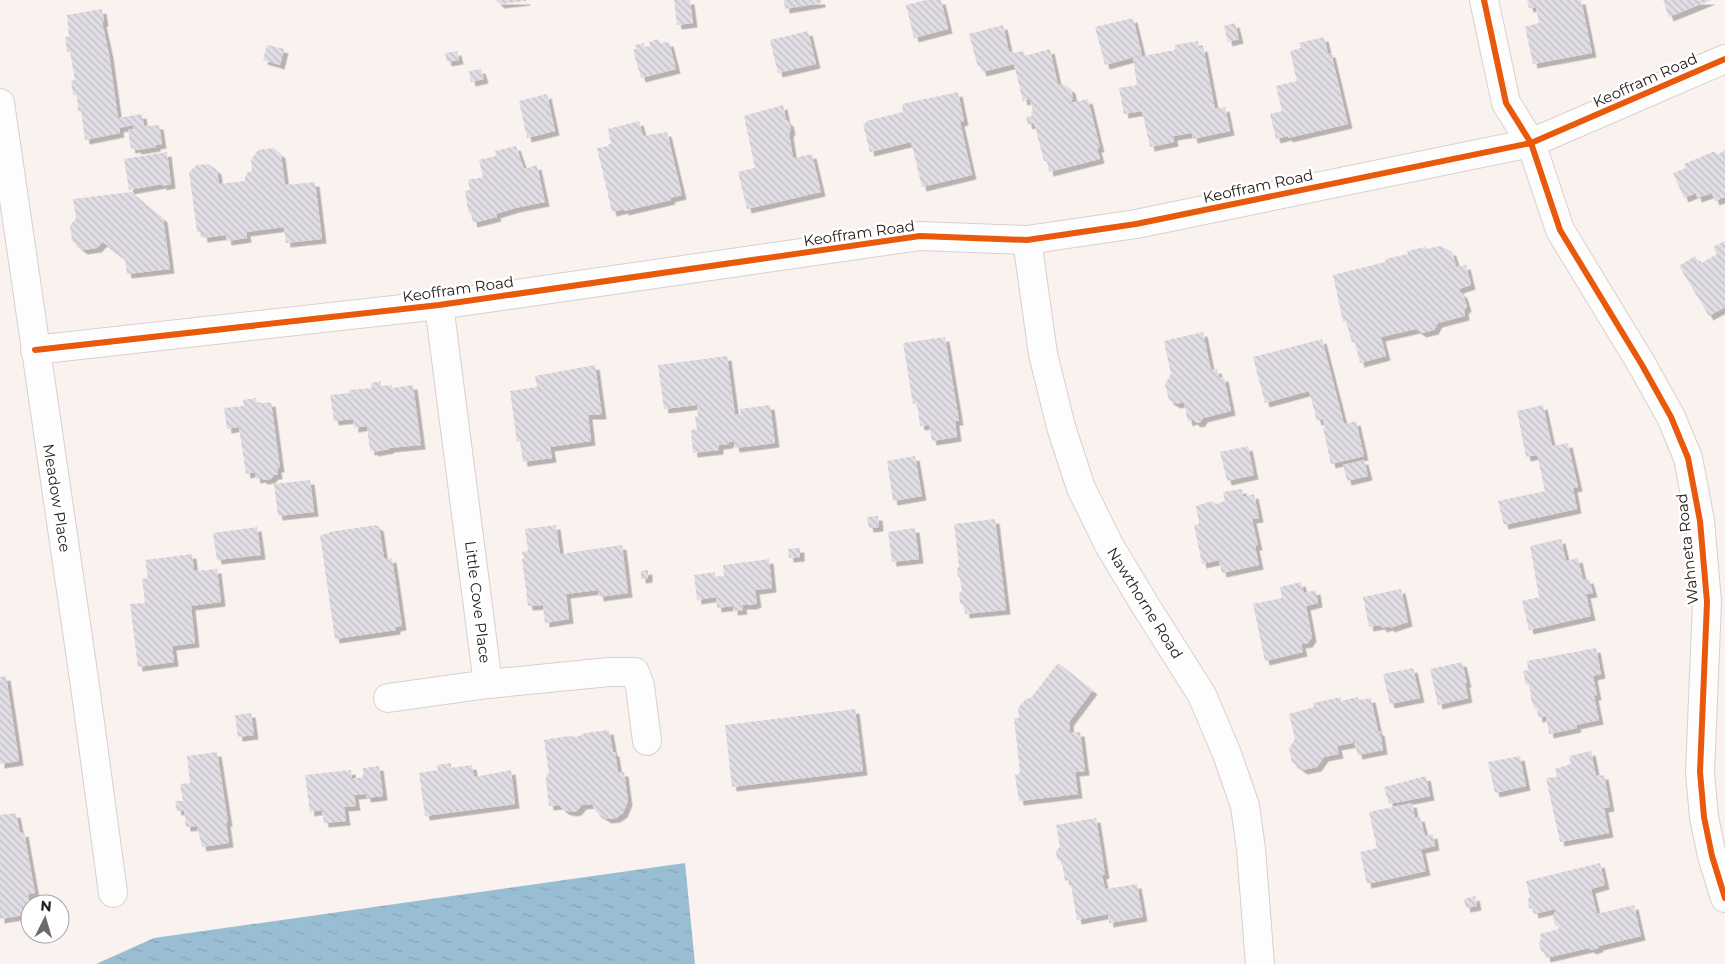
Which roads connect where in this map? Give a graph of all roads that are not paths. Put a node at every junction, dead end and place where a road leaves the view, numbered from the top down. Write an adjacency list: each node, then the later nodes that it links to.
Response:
1 (1484, 0): 4 (street, Wahneta Road)
2 (1725, 59): 4 (street, Keoffram Road)
3 (0, 103): 7 (street, Meadow Place)
4 (1531, 143): 5 (street, Keoffram Road); 12 (street, Wahneta Road)
5 (1027, 240): 6 (street, Keoffram Road); 13 (street, Nawthorne Road)
6 (439, 305): 7 (street, Keoffram Road); 8 (street, Little Cove Place)
7 (35, 350): 11 (street, Meadow Place)
8 (488, 684): 9 (street); 10 (street, Little Cove Place)
9 (388, 698)
10 (647, 741)
11 (113, 893)
12 (1725, 898)
13 (1260, 964)

